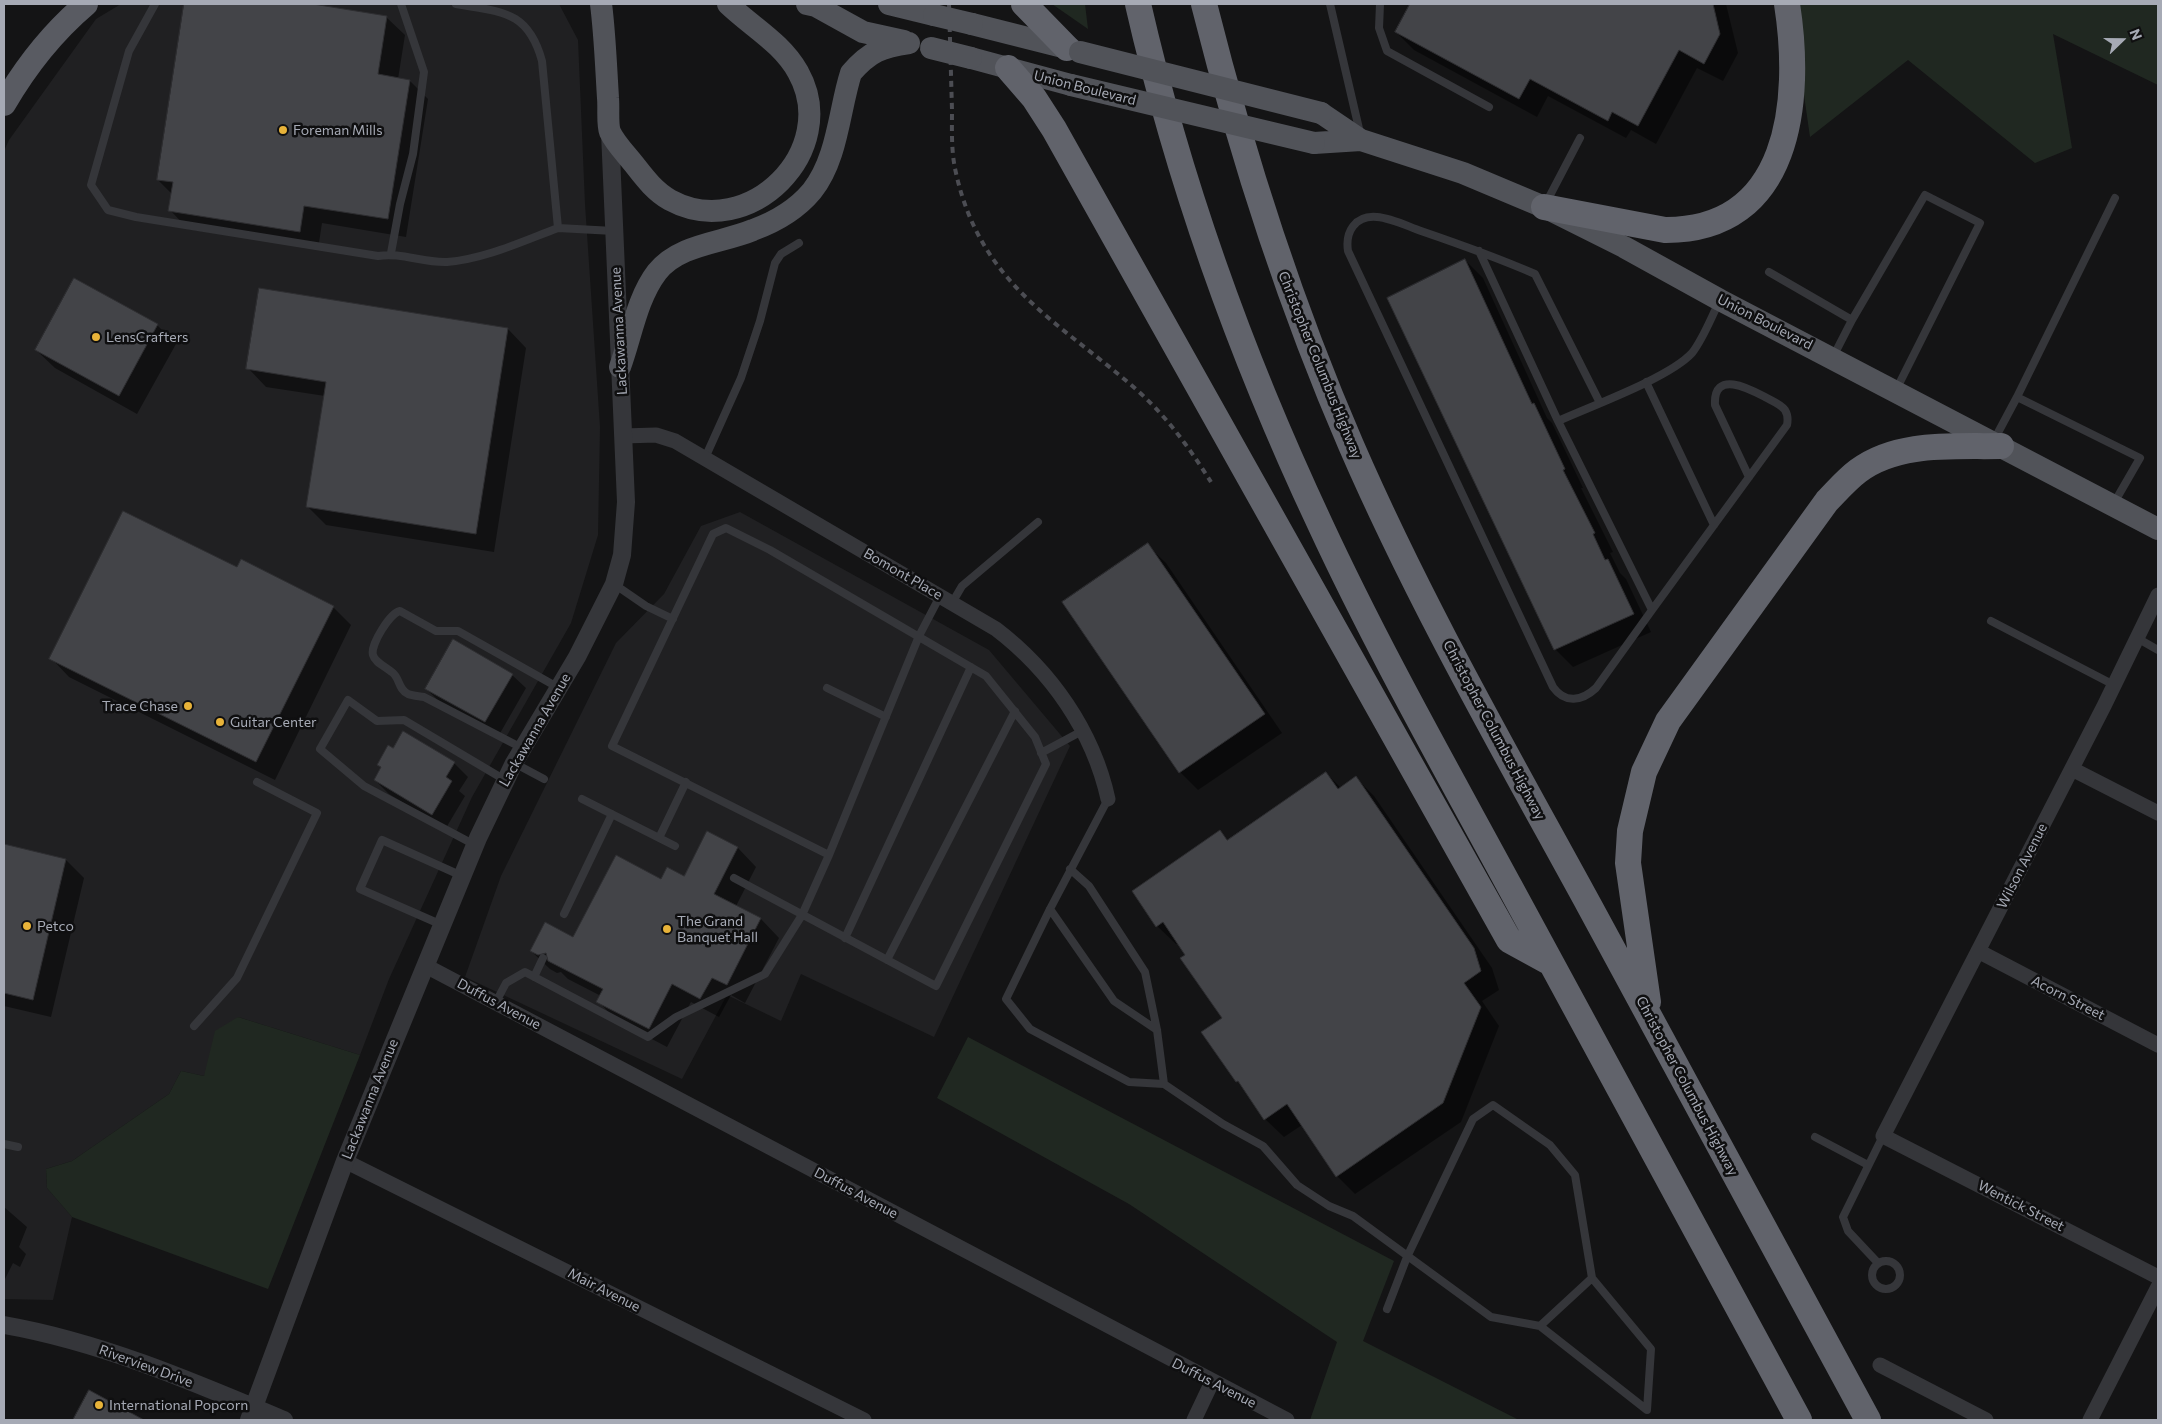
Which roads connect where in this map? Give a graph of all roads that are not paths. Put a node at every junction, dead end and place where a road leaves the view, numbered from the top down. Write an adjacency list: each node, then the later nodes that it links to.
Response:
1 (86, 4): 20 (highway)
2 (155, 4): 31 (lane)
3 (401, 4): 31 (lane)
4 (456, 4): 27 (lane)
5 (601, 4): 22 (main road, Lackawanna Avenue)
6 (728, 4): 22 (main road)
7 (818, 4): 17 (main road, Union Boulevard)
8 (889, 4): 18 (main road, Union Boulevard, bridge)
9 (1024, 4): 18 (highway)
10 (1138, 4): 92 (highway)
11 (1204, 4): 16 (highway, Christopher Columbus Highway)
12 (1213, 4): 16 (highway)
13 (1330, 4): 24 (lane)
14 (1380, 4): 21 (lane)
15 (1787, 4): 26 (highway)
16 (1211, 32): 96 (highway, Christopher Columbus Highway)
17 (909, 43): 19 (main road, Union Boulevard, bridge); 36 (main road)
18 (1074, 50): 24 (main road, Union Boulevard, bridge)
19 (1008, 68): 24 (main road, Union Boulevard, bridge); 92 (highway)
20 (4, 104)
21 (1489, 107)
22 (610, 132): 28 (street, Lackawanna Avenue)
23 (1580, 138): 26 (lane)
24 (1361, 140): 26 (main road, Union Boulevard)
25 (2116, 198): 39 (lane)
26 (1544, 207): 33 (main road, Union Boulevard)
27 (558, 228): 28 (lane); 31 (lane)
28 (614, 230): 36 (street, Lackawanna Avenue)
29 (799, 243): 44 (lane)
30 (1479, 251): 40 (lane); 41 (lane); 53 (lane)
31 (391, 253)
32 (1769, 272): 34 (lane)
33 (1720, 300): 35 (main road, Union Boulevard); 37 (lane)
34 (1852, 320): 35 (lane); 38 (lane)
35 (1833, 357): 38 (main road, Union Boulevard)
36 (620, 367): 42 (street, Lackawanna Avenue)
37 (1646, 382): 40 (lane); 48 (lane)
38 (1896, 390): 43 (main road, Union Boulevard)
39 (2017, 397): 43 (lane); 46 (lane)
40 (1600, 403): 41 (lane)
41 (1558, 421): 53 (lane)
42 (623, 436): 44 (street, Bomont Place); 50 (street, Lackawanna Avenue)
43 (1997, 444): 46 (main road, Union Boulevard); 96 (highway)
44 (705, 458): 52 (street, Bomont Place)
45 (1749, 477): 45 (lane); 48 (lane)
46 (2113, 505): 49 (main road, Union Boulevard)
47 (1038, 522): 52 (lane)
48 (1714, 525): 53 (lane)
49 (2158, 529)
50 (614, 584): 54 (lane); 61 (street, Lackawanna Avenue)
51 (2158, 596): 57 (street, Wilson Avenue)
52 (946, 599): 56 (lane); 65 (street, Bomont Place)
53 (1652, 610)
54 (673, 619): 56 (lane); 72 (lane)
55 (1990, 620): 60 (lane)
56 (919, 636): 59 (lane); 64 (lane)
57 (2137, 638): 58 (lane); 60 (street, Wilson Avenue)
58 (2158, 650)
59 (971, 667): 63 (lane); 88 (lane)
60 (2114, 685): 68 (street, Wilson Avenue)
61 (559, 688): 67 (street, Lackawanna Avenue); 67 (lane)
62 (826, 688): 64 (lane)
63 (1015, 711): 66 (lane); 91 (lane)
64 (886, 717): 80 (lane)
65 (1084, 730): 66 (lane); 74 (street, Bomont Place)
66 (1041, 752): 91 (lane)
67 (518, 756): 69 (lane); 70 (street, Lackawanna Avenue)
68 (2072, 769): 75 (street); 89 (street, Wilson Avenue)
69 (544, 779)
70 (505, 780): 78 (street, Lackawanna Avenue); 78 (lane)
71 (256, 782): 97 (lane)
72 (686, 782): 77 (lane); 80 (lane)
73 (582, 799): 76 (lane)
74 (1108, 799): 81 (lane)
75 (2158, 813)
76 (612, 814): 77 (lane); 85 (lane)
77 (659, 838): 79 (lane)
78 (475, 845): 82 (street, Lackawanna Avenue)
79 (675, 846)
80 (829, 855): 86 (lane)
81 (1070, 869): 84 (lane); 98 (lane)
82 (462, 876): 87 (street, Lackawanna Avenue); 87 (lane)
83 (734, 878): 86 (lane)
84 (1050, 909): 98 (lane); 100 (lane)
85 (564, 914)
86 (802, 915): 88 (lane); 94 (lane)
87 (442, 925): 93 (street, Lackawanna Avenue)
88 (845, 938): 91 (lane)
89 (1978, 951): 99 (street, Acorn Street); 101 (street, Wilson Avenue)
90 (543, 958): 94 (lane)
91 (887, 960)
92 (1551, 963): 122 (highway)
93 (426, 966): 95 (street, Duffus Avenue); 105 (street, Lackawanna Avenue)
94 (534, 977): 95 (lane)
95 (496, 1002): 116 (street, Duffus Avenue)
96 (1650, 1019): 123 (highway, Christopher Columbus Highway)
97 (194, 1026)
98 (1157, 1030): 100 (lane)
99 (2158, 1045)
100 (1164, 1084): 107 (lane)
101 (1883, 1136): 106 (lane); 109 (street, Wentick Street)
102 (1815, 1137): 106 (lane)
103 (4, 1144): 104 (lane)
104 (18, 1147)
105 (345, 1161): 117 (street, Lackawanna Avenue); 119 (street, Mair Avenue)
106 (1868, 1165): 108 (lane)
107 (1407, 1257): 110 (lane); 112 (lane); 114 (lane)
108 (1878, 1263)
109 (2158, 1277)
110 (1592, 1278): 114 (lane); 114 (lane)
111 (2158, 1287): 125 (street)
112 (1387, 1309)
113 (4, 1325): 117 (street, Riverview Drive)
114 (1540, 1326)
115 (1880, 1365): 124 (street)
116 (1212, 1382): 120 (street); 121 (street, Duffus Avenue)
117 (251, 1414): 118 (street, Riverview Drive)
118 (284, 1420)
119 (864, 1420)
120 (1194, 1420)
121 (1288, 1420)
122 (1798, 1420)
123 (1868, 1420)
124 (1986, 1420)
125 (2090, 1420)

